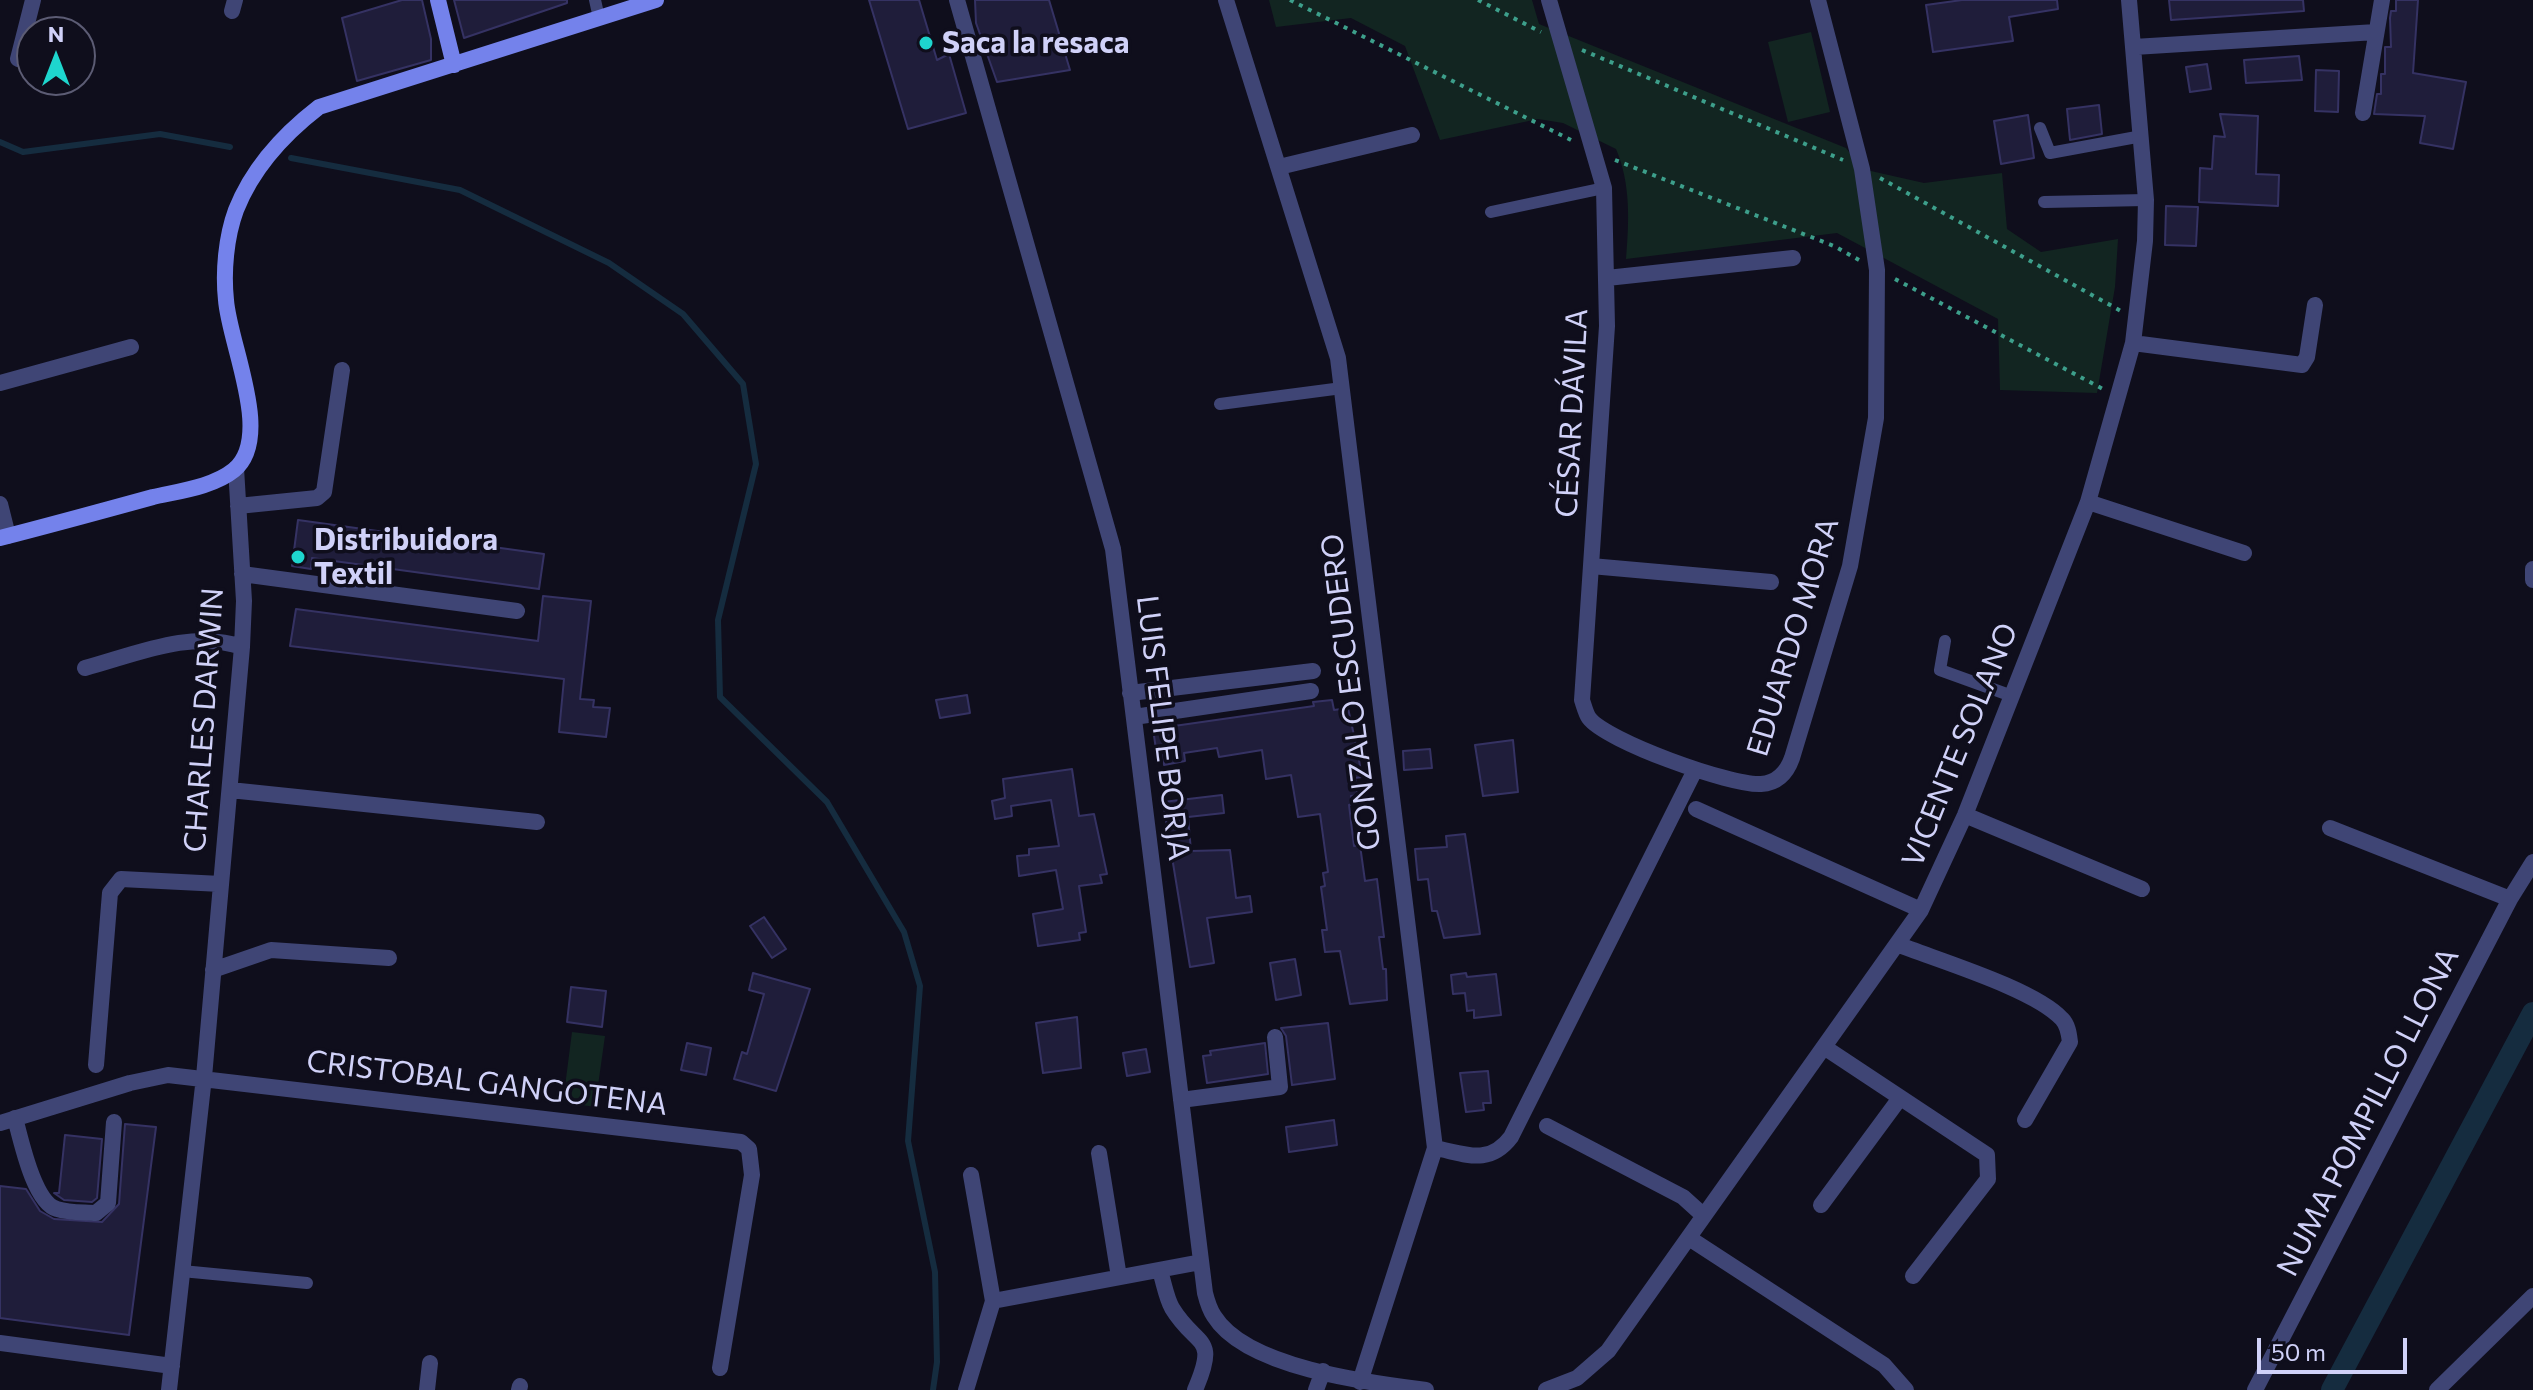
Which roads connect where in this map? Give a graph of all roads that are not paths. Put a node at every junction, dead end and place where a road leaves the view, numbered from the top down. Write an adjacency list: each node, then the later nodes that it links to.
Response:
1 (438, 0): 13 (street)
2 (595, 0): 10 (lane)
3 (656, 0): 10 (street, CHARLES DARWIN)
4 (957, 0): 49 (street, LUIS FELIPE BORJA)
5 (1226, 0): 18 (street, GONZALO ESCUDERO)
6 (1549, 0): 19 (street, CÉSAR DÁVILA)
7 (1818, 0): 52 (street, EDUARDO MORA)
8 (2129, 0): 12 (street, VICENTE SOLANO)
9 (2382, 0): 11 (street)
10 (599, 18): 13 (street, CHARLES DARWIN)
11 (2376, 32): 12 (street); 14 (street)
12 (2134, 47): 17 (street, VICENTE SOLANO)
13 (454, 65): 32 (street, CHARLES DARWIN)
14 (2363, 113)
15 (2040, 128): 17 (lane)
16 (1412, 135): 18 (street)
17 (2142, 136): 20 (street, VICENTE SOLANO)
18 (1279, 167): 30 (street, GONZALO ESCUDERO)
19 (1604, 188): 22 (lane); 24 (street, CÉSAR DÁVILA)
20 (2146, 200): 21 (lane); 26 (street, VICENTE SOLANO)
21 (2044, 202)
22 (1491, 212)
23 (1793, 258): 24 (street)
24 (1607, 278): 38 (street, CÉSAR DÁVILA)
25 (2315, 305): 26 (street)
26 (2133, 343): 33 (street, VICENTE SOLANO)
27 (131, 347): 29 (street)
28 (342, 370): 35 (street)
29 (0, 383)
30 (1342, 388): 31 (lane); 76 (street, GONZALO ESCUDERO)
31 (1220, 404)
32 (236, 468): 35 (street, CHARLES DARWIN); 36 (street)
33 (2088, 502): 37 (street); 50 (street, VICENTE SOLANO)
34 (0, 504): 36 (street)
35 (238, 506): 40 (street, CHARLES DARWIN)
36 (4, 537)
37 (2244, 553)
38 (1591, 566): 42 (street); 52 (street, CÉSAR DÁVILA)
39 (2533, 569): 41 (street)
40 (242, 574): 43 (street); 45 (street, CHARLES DARWIN)
41 (2533, 580)
42 (1771, 582)
43 (517, 611)
44 (1945, 641): 50 (lane)
45 (242, 647): 46 (street); 53 (street, CHARLES DARWIN)
46 (85, 668)
47 (1313, 671): 49 (street)
48 (1311, 691): 51 (street)
49 (1130, 693): 51 (street, LUIS FELIPE BORJA)
50 (2012, 696): 55 (street, VICENTE SOLANO)
51 (1134, 717): 71 (street, LUIS FELIPE BORJA)
52 (1694, 772): 76 (street)
53 (230, 790): 56 (street); 59 (street, CHARLES DARWIN)
54 (1696, 809): 62 (street)
55 (1965, 815): 60 (street); 62 (street, VICENTE SOLANO)
56 (537, 822)
57 (2330, 828): 61 (street)
58 (2533, 862): 61 (street, NUMA POMPILLO LLONA)
59 (221, 884): 65 (street, CHARLES DARWIN); 68 (street)
60 (2142, 889)
61 (2510, 899): 104 (street, NUMA POMPILLO LLONA)
62 (1921, 910): 63 (street, VICENTE SOLANO)
63 (1897, 944): 67 (street, VICENTE SOLANO); 72 (street)
64 (389, 958): 65 (street)
65 (213, 970): 69 (street, CHARLES DARWIN)
66 (1275, 1037): 71 (street)
67 (1824, 1047): 70 (street); 80 (street, VICENTE SOLANO)
68 (96, 1065)
69 (204, 1077): 73 (street, CRISTOBAL GANGOTENA); 83 (street, CHARLES DARWIN); 93 (street, CRISTOBAL GANGOTENA)
70 (1900, 1098): 79 (street); 85 (street)
71 (1181, 1100): 82 (street, LUIS FELIPE BORJA)
72 (2025, 1120)
73 (8, 1121): 74 (street)
74 (114, 1122)
75 (1547, 1126): 80 (street)
76 (1435, 1148): 95 (street, GONZALO ESCUDERO)
77 (1099, 1153): 86 (street)
78 (971, 1175): 89 (street)
79 (1821, 1205)
80 (1704, 1216): 81 (street, VICENTE SOLANO)
81 (1689, 1238): 102 (street, VICENTE SOLANO); 103 (street)
82 (1201, 1262): 84 (street); 94 (street, LUIS FELIPE BORJA)
83 (182, 1271): 87 (lane); 92 (street, CHARLES DARWIN)
84 (1160, 1271): 86 (street); 99 (street)
85 (1913, 1276)
86 (1119, 1277): 89 (street)
87 (307, 1283)
88 (2533, 1296): 105 (street)
89 (993, 1301): 98 (street)
90 (0, 1343): 92 (street)
91 (430, 1363): 97 (street)
92 (172, 1366): 96 (street, CHARLES DARWIN)
93 (720, 1368)
94 (1323, 1371): 95 (street, LUIS FELIPE BORJA); 100 (street)
95 (1360, 1382): 101 (street)
96 (169, 1390)
97 (427, 1390)
98 (966, 1390)
99 (1195, 1390)
100 (1316, 1390)
101 (1426, 1390)
102 (1546, 1390)
103 (1906, 1390)
104 (2255, 1390)
105 (2437, 1390)

